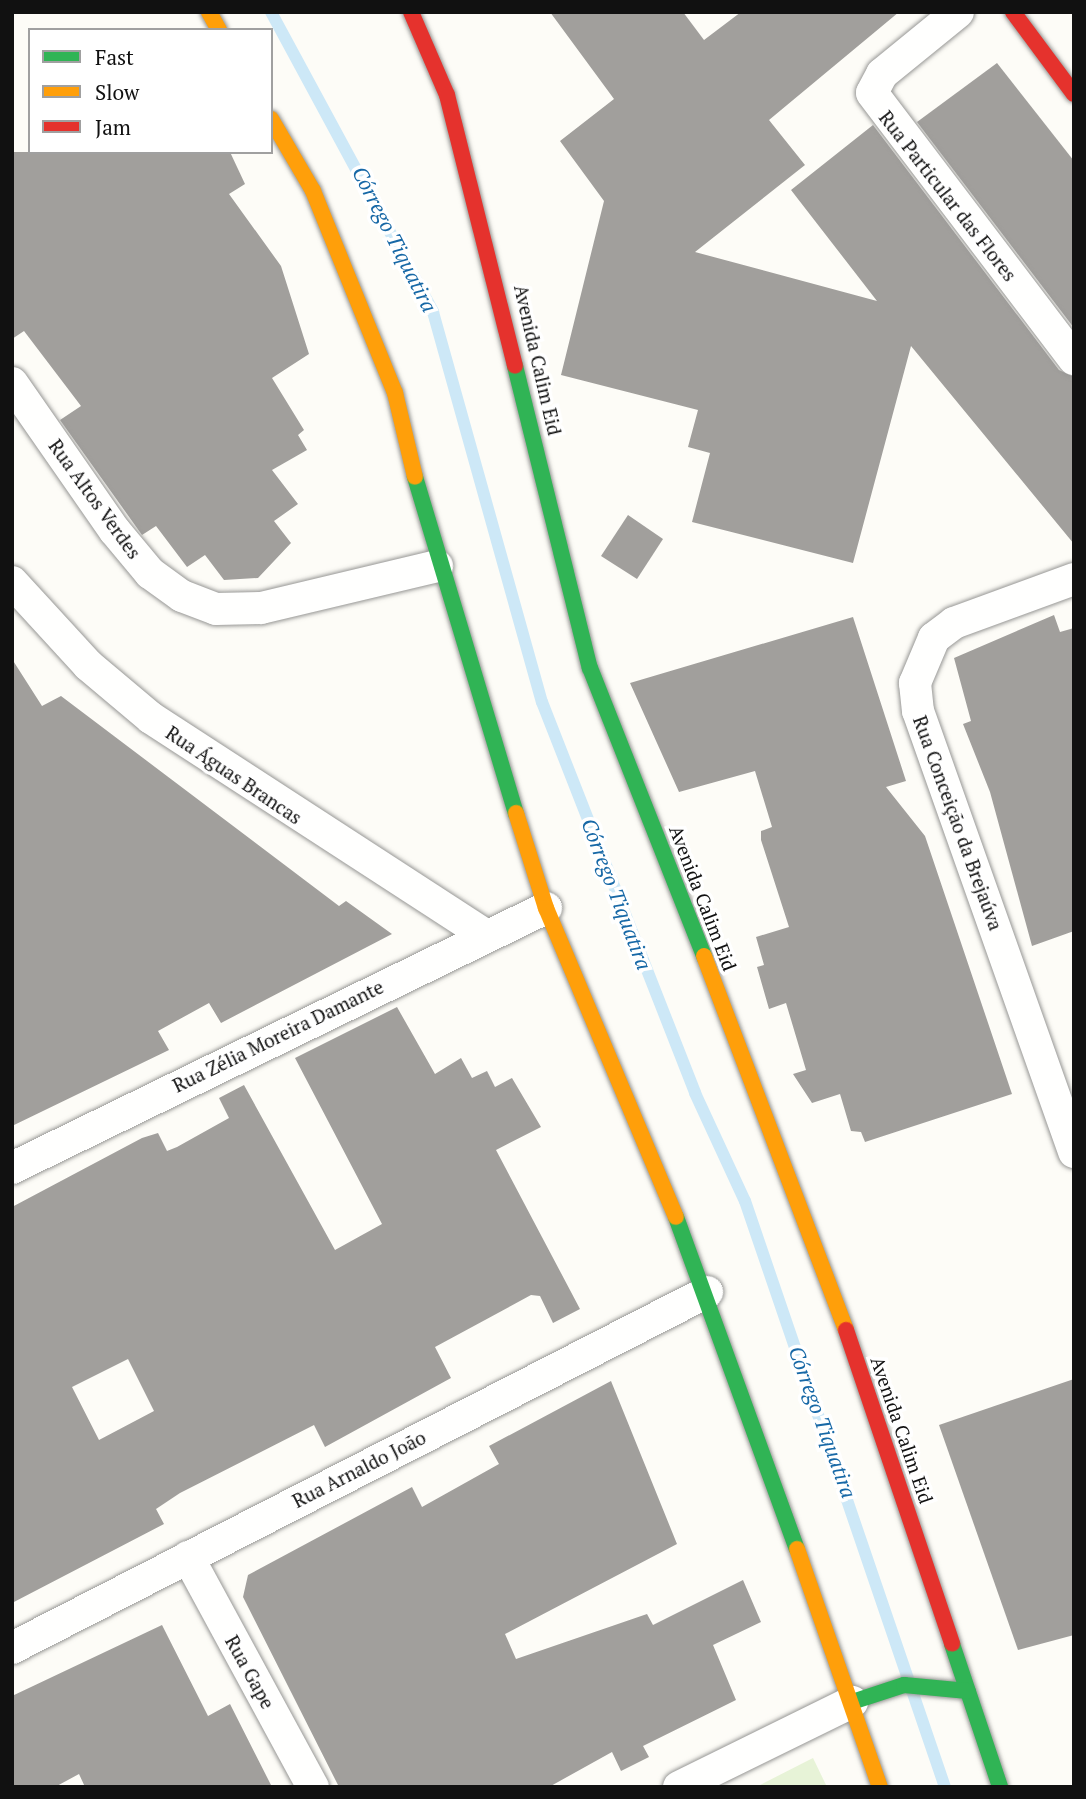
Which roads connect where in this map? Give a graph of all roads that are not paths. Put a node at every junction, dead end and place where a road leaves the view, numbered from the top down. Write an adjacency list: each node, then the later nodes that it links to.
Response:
1 (209, 12): 5 (main road)
2 (411, 12): 21 (main road, Avenida Calim Eid)
3 (958, 12): 8 (street, Rua Particular das Flores)
4 (1013, 12): 6 (main road)
5 (218, 28)
6 (1074, 93)
7 (273, 123): 10 (main road)
8 (1074, 359)
9 (12, 383): 10 (street, Rua Altos Verdes)
10 (437, 566): 13 (main road)
11 (1074, 579): 15 (street, Rua Conceição da Brejaúva)
12 (12, 582): 14 (street, Rua Águas Brancas)
13 (546, 908): 14 (street, Rua Zélia Moreira Damante); 18 (main road)
14 (483, 934): 17 (street, Rua Zélia Moreira Damante)
15 (1062, 1078): 16 (street, Rua Conceição da Brejaúva)
16 (1074, 1152)
17 (12, 1168)
18 (707, 1292): 19 (street, Rua Arnaldo João); 22 (main road)
19 (188, 1557): 20 (street, Rua Arnaldo João); 23 (street, Rua Gape)
20 (12, 1648)
21 (968, 1691): 22 (main road); 26 (main road, Avenida Calim Eid)
22 (864, 1698): 24 (street); 25 (main road)
23 (313, 1787)
24 (679, 1787)
25 (880, 1787)
26 (1000, 1787)

